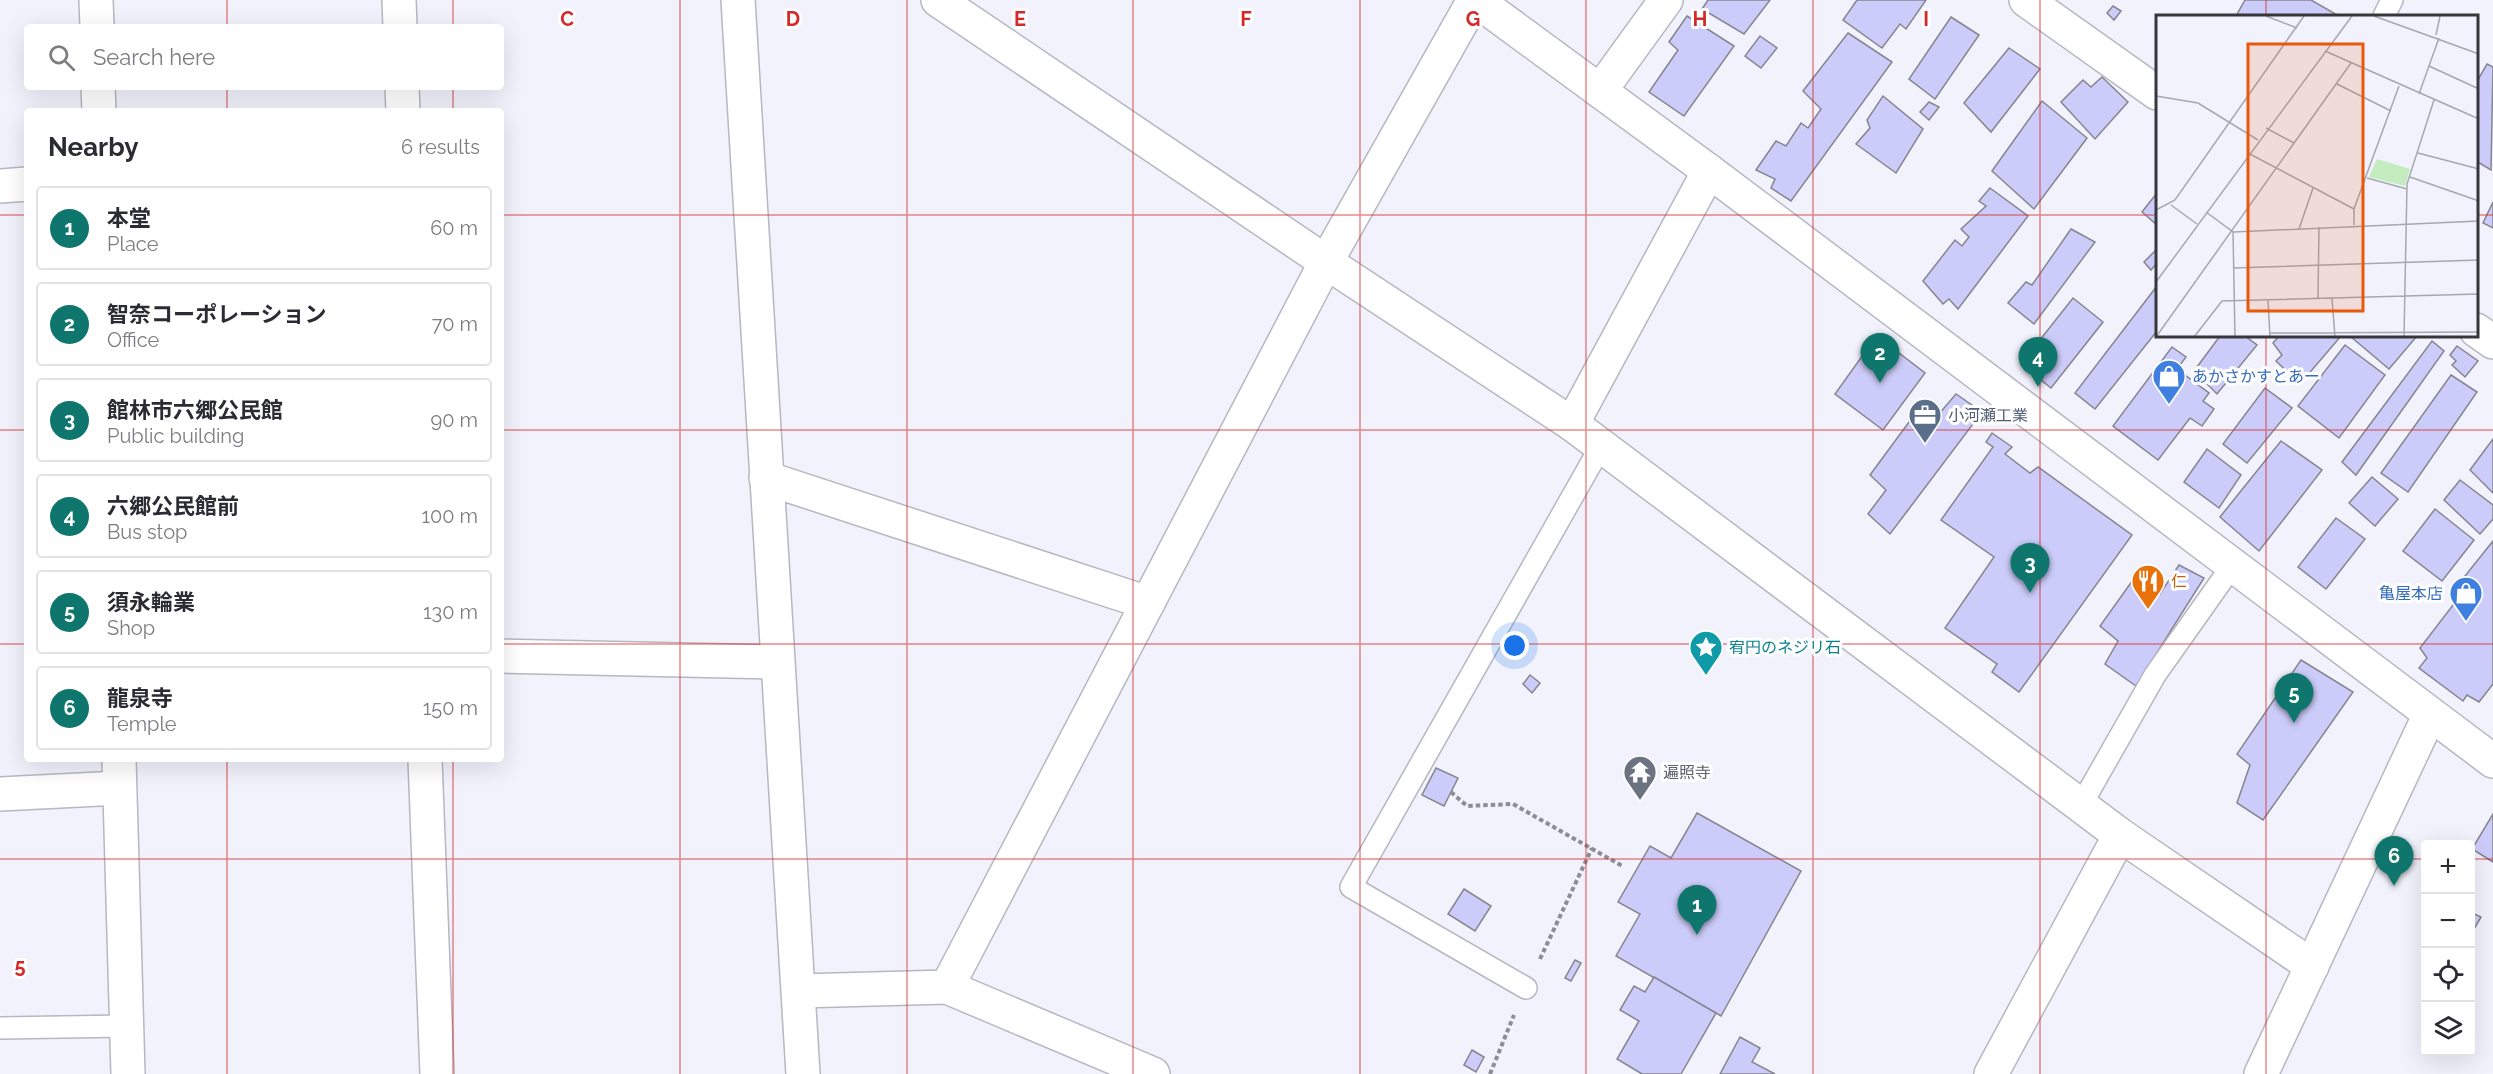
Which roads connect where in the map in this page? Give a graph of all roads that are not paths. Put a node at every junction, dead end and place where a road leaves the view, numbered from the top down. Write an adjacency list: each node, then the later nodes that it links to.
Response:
1 (96, 0): 10 (street)
2 (399, 0): 11 (street)
3 (738, 0): 26 (street)
4 (938, 0): 21 (street)
5 (1475, 0): 14 (street); 21 (street)
6 (1666, 0): 14 (street)
7 (2026, 0): 15 (street)
8 (2392, 0): 9 (lane)
9 (2384, 15)
10 (97, 24)
11 (400, 24)
12 (98, 90): 16 (street)
13 (402, 90): 17 (street)
14 (1600, 92): 18 (street)
15 (2156, 92)
16 (99, 108)
17 (403, 108)
18 (1709, 171): 24 (street); 27 (street)
19 (24, 184): 20 (street)
20 (0, 186)
21 (1326, 262): 24 (street); 28 (street)
22 (2478, 331): 23 (street)
23 (2493, 342)
24 (1572, 424): 25 (street)
25 (1601, 446): 36 (street); 40 (lane)
26 (766, 478): 28 (street); 30 (street)
27 (2232, 566): 31 (street); 36 (lane)
28 (1148, 603): 39 (street)
29 (504, 656): 30 (street)
30 (777, 662): 41 (street)
31 (2430, 714): 32 (street); 38 (street)
32 (2493, 761)
33 (425, 762): 45 (street)
34 (119, 773): 35 (street); 42 (street)
35 (0, 794)
36 (2081, 805): 37 (street)
37 (2120, 835): 38 (street); 48 (street)
38 (2312, 966): 49 (street)
39 (947, 987): 41 (street); 47 (street)
40 (1526, 988)
41 (799, 991): 46 (street)
42 (126, 1026): 43 (lane); 44 (street)
43 (0, 1028)
44 (128, 1074)
45 (437, 1074)
46 (803, 1074)
47 (1153, 1074)
48 (1991, 1074)
49 (2261, 1074)

